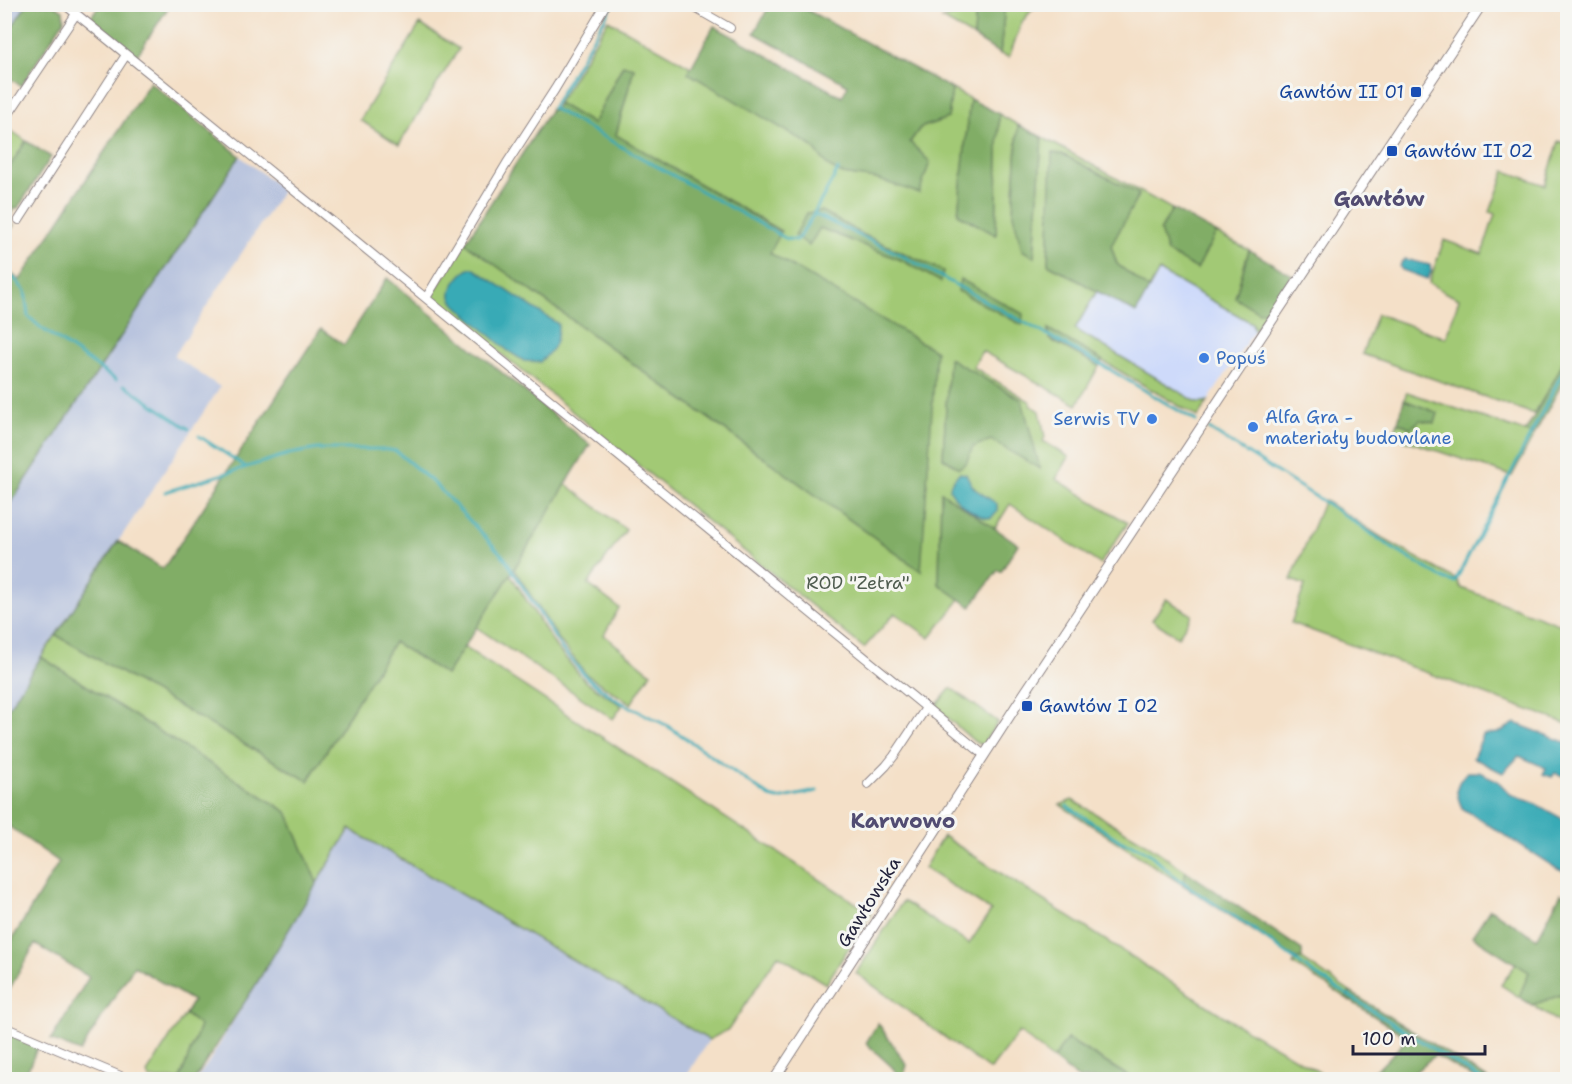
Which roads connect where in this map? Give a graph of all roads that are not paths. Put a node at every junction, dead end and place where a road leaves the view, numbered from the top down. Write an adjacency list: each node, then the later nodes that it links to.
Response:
1 (64, 4): 5 (street)
2 (606, 4): 10 (street)
3 (688, 4): 6 (street)
4 (1482, 4): 12 (street, Gawłowska)
5 (76, 14): 7 (street); 8 (street)
6 (730, 28)
7 (126, 55): 9 (street); 10 (street)
8 (4, 121)
9 (19, 220)
10 (426, 298): 11 (street)
11 (926, 708): 12 (street); 13 (street)
12 (984, 755): 16 (street, Gawłowska)
13 (868, 784)
14 (4, 1027): 15 (street)
15 (130, 1080)
16 (774, 1080)

